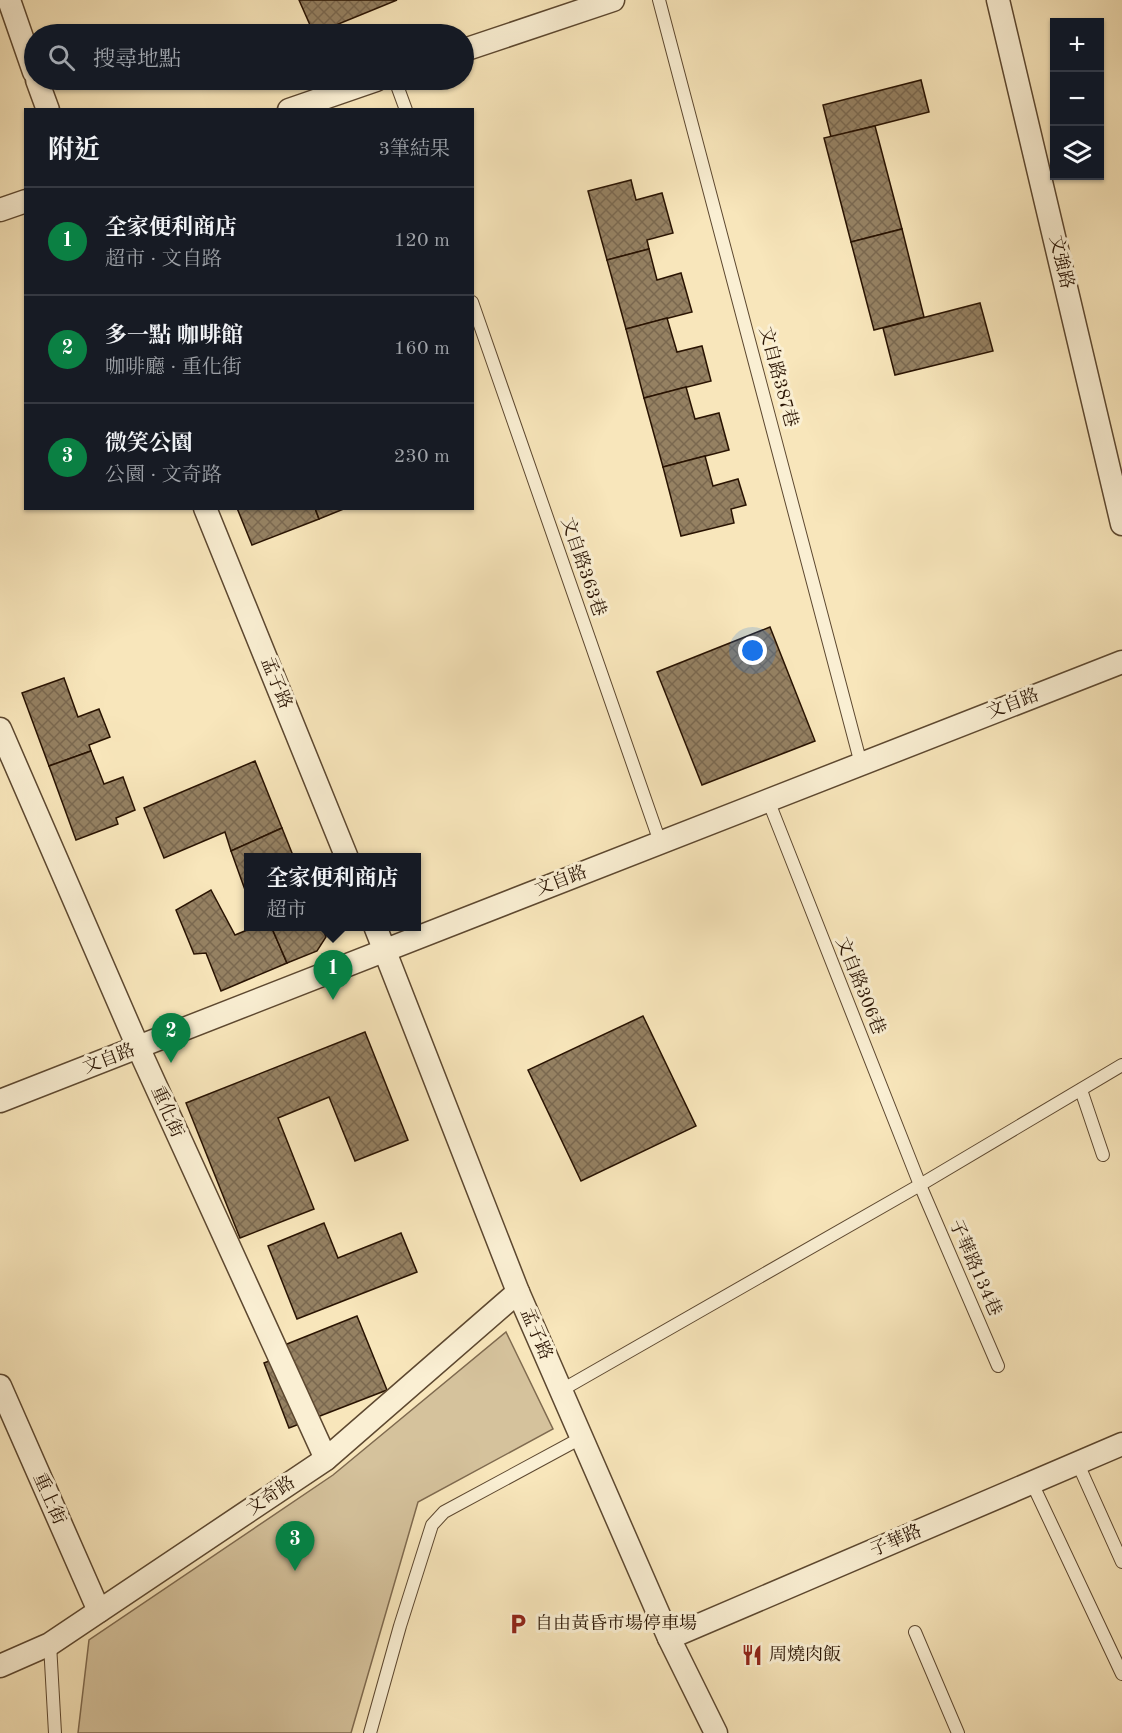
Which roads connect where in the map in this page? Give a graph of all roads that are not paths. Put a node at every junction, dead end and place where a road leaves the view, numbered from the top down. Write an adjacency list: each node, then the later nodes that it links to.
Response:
1 (9, 0): 5 (street)
2 (613, 0): 6 (street)
3 (660, 0): 20 (lane, 文自路387巷)
4 (998, 0): 17 (street, 文強路)
5 (24, 43)
6 (474, 47)
7 (41, 90): 10 (street)
8 (347, 90): 11 (street)
9 (398, 90): 12 (lane)
10 (47, 108)
11 (295, 108)
12 (404, 108)
13 (24, 202): 14 (street)
14 (0, 210)
15 (474, 308): 22 (lane, 文自路363巷)
16 (206, 510): 23 (street, 孟子路)
17 (1122, 524)
18 (1122, 662): 20 (street, 文自路)
19 (0, 729): 26 (street, 重化街)
20 (861, 764): 21 (street, 文自路)
21 (768, 800): 22 (street, 文自路); 31 (lane, 文自路306巷)
22 (660, 843): 25 (street, 文自路)
23 (345, 853)
24 (377, 931): 25 (street, 孟子路)
25 (385, 951): 26 (street, 文自路); 32 (street, 孟子路)
26 (138, 1047): 29 (street, 文自路); 38 (street, 重化街)
27 (1122, 1065): 28 (lane)
28 (1081, 1090): 30 (lane); 31 (lane)
29 (0, 1101)
30 (1103, 1155)
31 (920, 1185): 33 (lane, 子華路134巷); 35 (lane)
32 (518, 1292): 35 (street, 孟子路); 38 (street, 文奇路)
33 (998, 1366)
34 (0, 1386): 42 (street, 重上街)
35 (560, 1391): 36 (street, 孟子路)
36 (581, 1438): 44 (street, 孟子路); 49 (lane)
37 (1122, 1444): 39 (street, 子華路)
38 (326, 1460): 42 (street, 文奇路)
39 (1078, 1464): 40 (street, 子華路); 41 (lane)
40 (1032, 1483): 44 (street, 子華路); 47 (lane)
41 (1122, 1562)
42 (99, 1611): 45 (street, 文奇路)
43 (915, 1632): 51 (lane)
44 (669, 1638): 50 (street, 孟子路)
45 (50, 1644): 46 (street, 文奇路); 48 (lane)
46 (0, 1666)
47 (1122, 1674)
48 (55, 1733)
49 (370, 1733)
50 (716, 1733)
51 (958, 1733)

